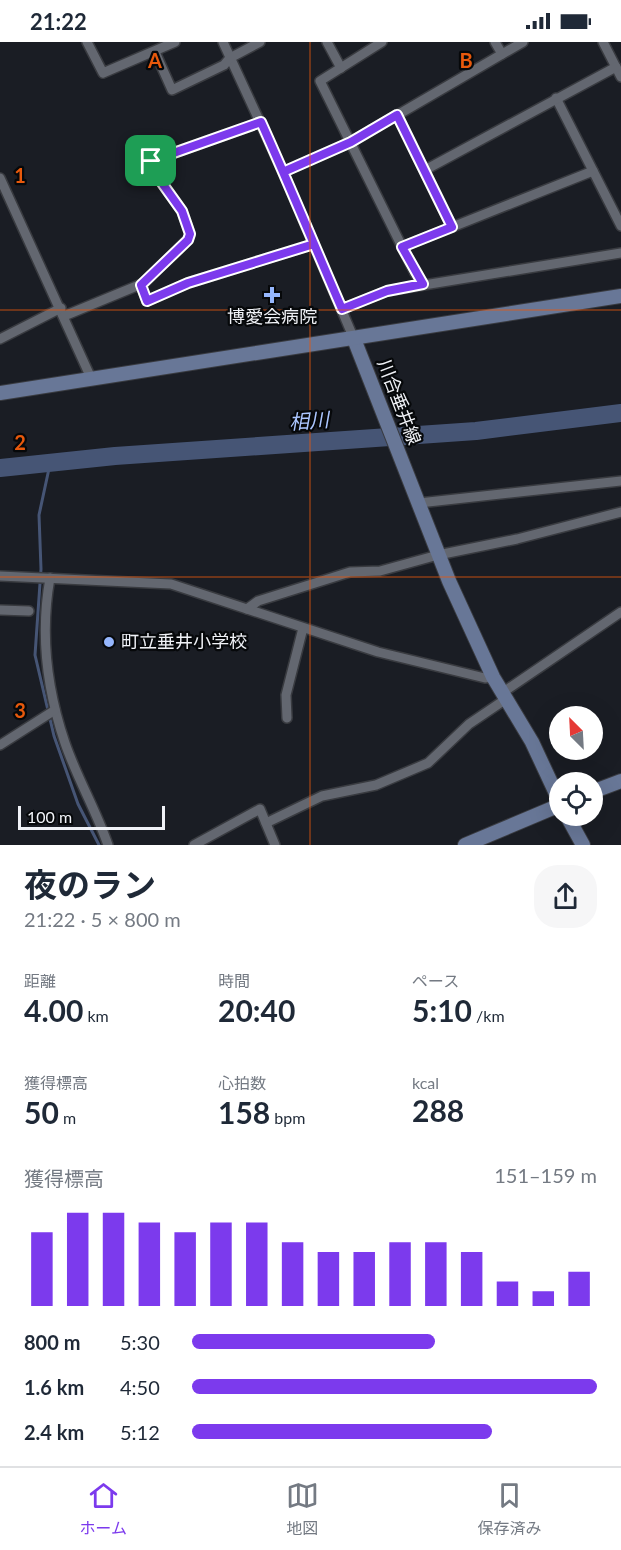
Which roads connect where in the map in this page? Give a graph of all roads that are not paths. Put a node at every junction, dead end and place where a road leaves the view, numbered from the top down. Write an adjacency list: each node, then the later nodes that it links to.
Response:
1 (87, 42): 10 (street)
2 (175, 42): 10 (street)
3 (224, 42): 12 (street)
4 (260, 42): 12 (street)
5 (327, 42): 14 (street)
6 (382, 42): 14 (street)
7 (495, 42): 11 (street)
8 (523, 42): 11 (street)
9 (603, 42): 13 (street)
10 (155, 52): 12 (street)
11 (502, 54): 17 (street)
12 (230, 58): 18 (street)
13 (616, 66): 15 (street); 16 (street)
14 (341, 68): 19 (street)
15 (621, 77)
16 (556, 98): 20 (street); 21 (street)
17 (397, 115): 19 (street); 20 (street)
18 (261, 122): 22 (street); 30 (street)
19 (351, 142): 22 (street); 27 (street)
20 (424, 170): 25 (street)
21 (593, 171): 24 (street); 25 (street)
22 (283, 172): 26 (street)
23 (0, 178): 33 (street)
24 (621, 226)
25 (452, 227): 27 (street)
26 (314, 244): 30 (street); 32 (street)
27 (402, 247): 29 (street)
28 (621, 253): 29 (street)
29 (423, 284): 32 (street)
30 (141, 285): 33 (street)
31 (621, 296): 35 (main road)
32 (342, 309): 35 (street)
33 (62, 312): 34 (street); 36 (street)
34 (0, 339)
35 (357, 345): 36 (main road); 39 (main road, 川合垂井線)
36 (92, 378): 37 (main road)
37 (0, 393)
38 (621, 481): 39 (street)
39 (417, 499): 41 (main road, 川合垂井線)
40 (621, 512): 41 (street)
41 (438, 555): 44 (street); 49 (main road, 川合垂井線)
42 (0, 576): 43 (street)
43 (50, 578): 44 (street); 51 (street)
44 (247, 609): 48 (street)
45 (0, 610): 46 (street)
46 (29, 611)
47 (621, 612): 50 (street)
48 (303, 628): 49 (street); 52 (street)
49 (493, 677): 50 (main road, 川合垂井線)
50 (504, 696): 54 (main road, 川合垂井線); 58 (street)
51 (55, 710): 53 (street); 60 (street)
52 (287, 718)
53 (0, 745)
54 (549, 779)
55 (621, 781): 56 (main road)
56 (603, 788)
57 (549, 808): 63 (main road)
58 (266, 823): 61 (street); 62 (street)
59 (573, 826): 64 (main road)
60 (108, 845)
61 (194, 845)
62 (275, 845)
63 (465, 845)
64 (583, 845)

